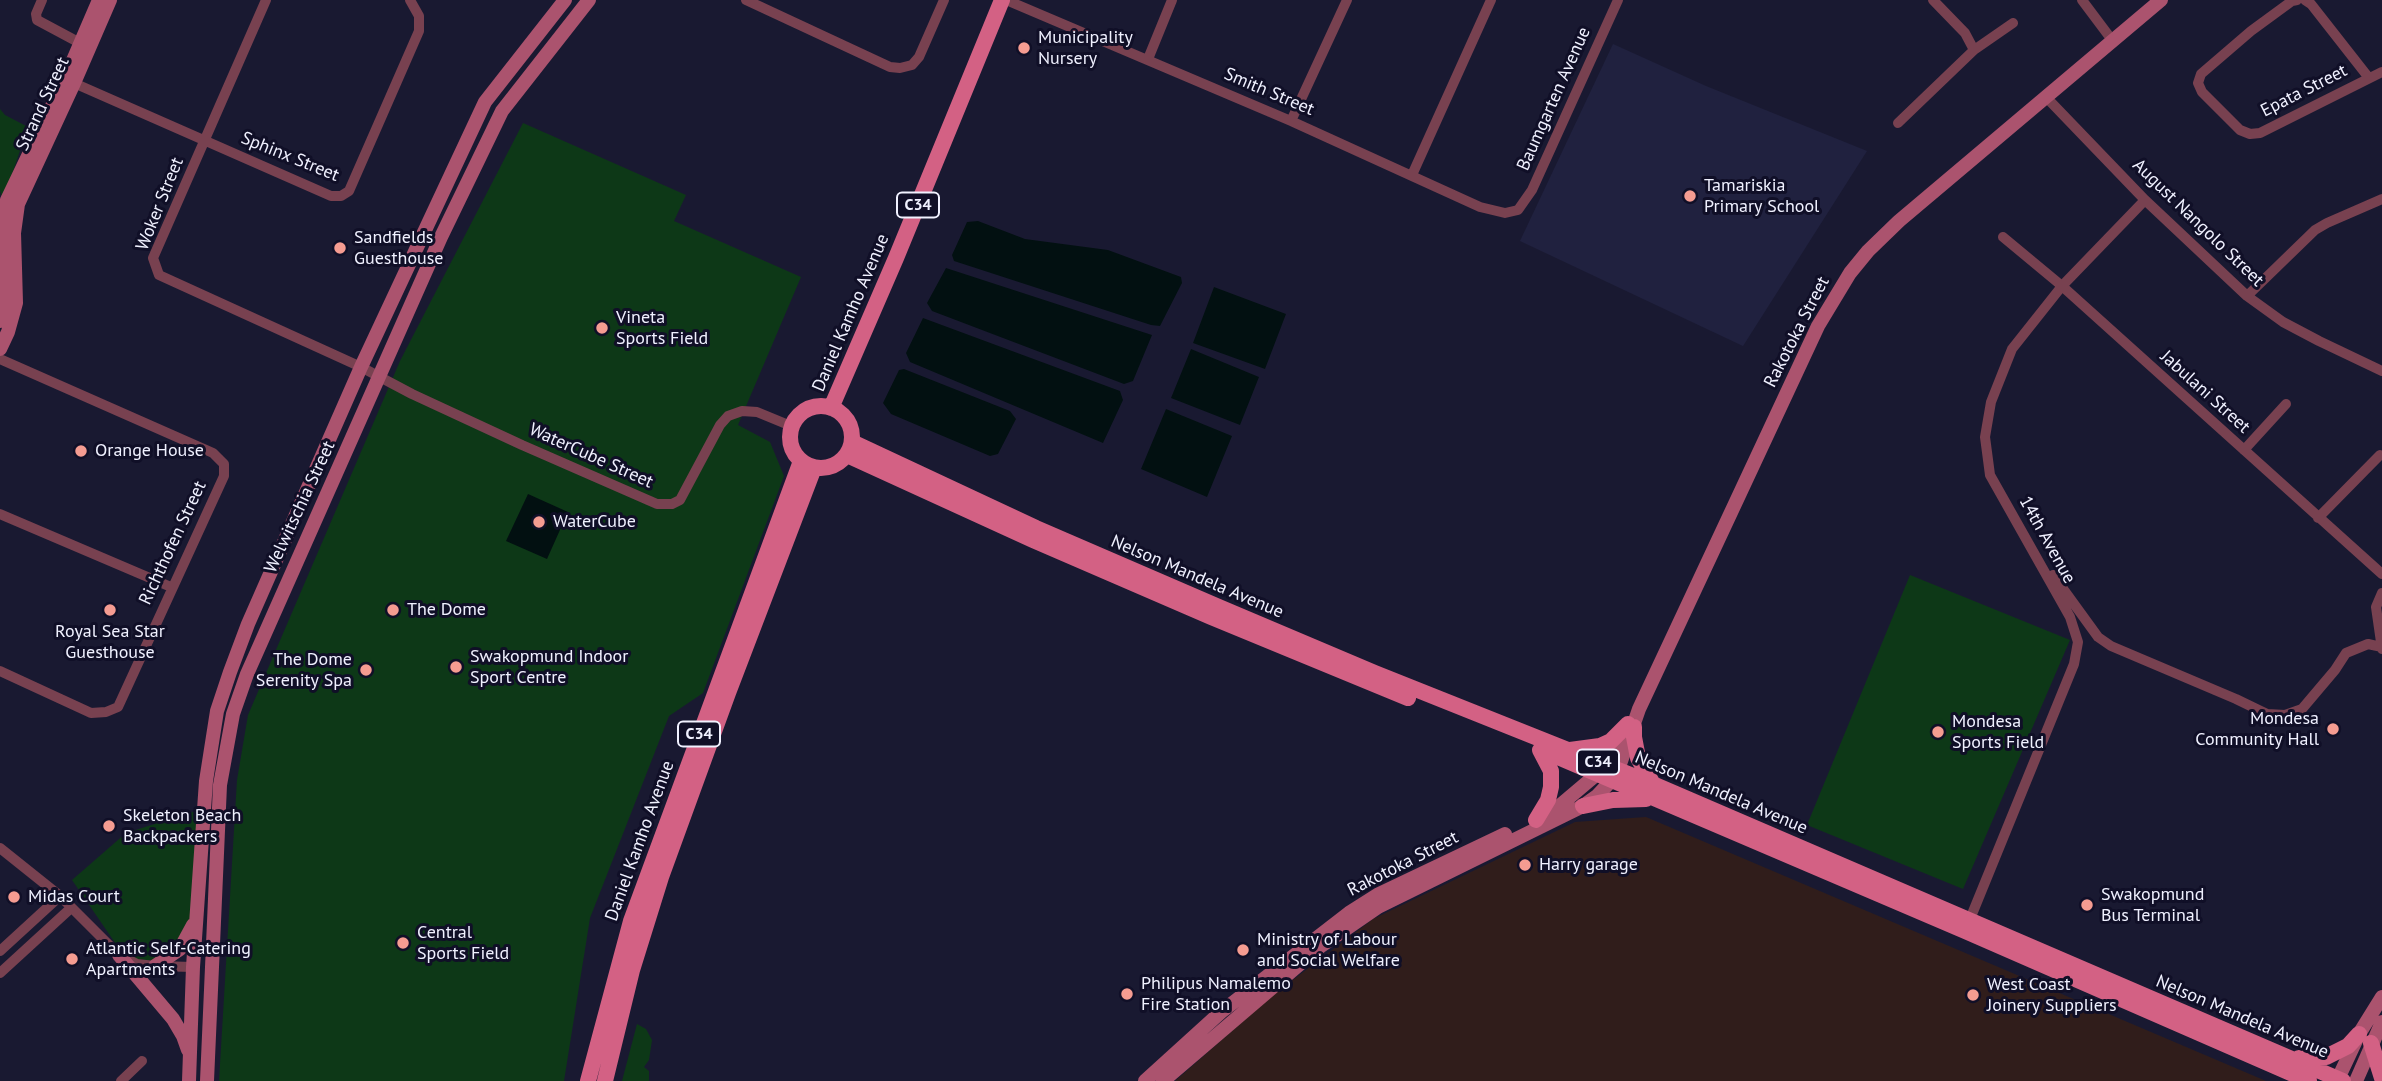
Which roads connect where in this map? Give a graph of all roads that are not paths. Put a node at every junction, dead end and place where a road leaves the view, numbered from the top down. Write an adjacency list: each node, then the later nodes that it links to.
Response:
1 (42, 0): 22 (street)
2 (99, 0): 22 (street, Strand Street)
3 (110, 0): 27 (street, Strand Street)
4 (266, 0): 31 (street, Woker Street)
5 (410, 0): 31 (street, Sphinx Street)
6 (565, 0): 42 (street, Welwitschia Street)
7 (589, 0): 44 (street, Welwitschia Street)
8 (746, 0): 9 (street)
9 (944, 0)
10 (1004, 0): 24 (street, Smith Street); 46 (main road, Daniel Kamho Avenue / C34)
11 (1172, 0): 24 (street)
12 (1347, 0): 29 (street)
13 (1491, 0): 32 (street)
14 (1618, 0): 35 (street, Baumgarten Avenue)
15 (1933, 0): 23 (street)
16 (2082, 0): 21 (street)
17 (2161, 0): 21 (street, Rakotoka Street)
18 (2297, 0): 26 (street, Epata Street)
19 (2305, 0): 26 (street, Epata Street)
20 (2013, 23): 23 (street)
21 (2112, 40): 28 (street, Rakotoka Street)
22 (80, 43): 27 (street, Strand Street)
23 (1974, 50): 30 (street)
24 (1148, 59): 29 (street, Smith Street)
25 (2382, 72): 26 (street, Epata Street)
26 (2370, 78)
27 (70, 81): 31 (street, Sphinx Street); 39 (street, Strand Street); 40 (street, Strand Street)
28 (2045, 96): 33 (street, August Nangolo Street); 60 (street, Rakotoka Street)
29 (1291, 121): 32 (street, Smith Street)
30 (1898, 123)
31 (205, 141): 42 (street, Woker Street)
32 (1412, 175): 35 (street, Smith Street)
33 (2145, 200): 37 (street, 14th Avenue); 38 (street, August Nangolo Street)
34 (2381, 202): 38 (street)
35 (1518, 210)
36 (2003, 237): 37 (street, Jabulani Street)
37 (2062, 286): 49 (street, Jabulani Street); 54 (street, 14th Avenue)
38 (2247, 296): 43 (street, August Nangolo Street)
39 (0, 321)
40 (0, 349)
41 (0, 359): 56 (street, Richthofen Street)
42 (361, 367): 44 (street, Woker Street); 70 (street, Welwitschia Street)
43 (2382, 371)
44 (380, 377): 47 (street, WaterCube Street); 72 (street, Welwitschia Street)
45 (2286, 404): 49 (street)
46 (831, 408): 47 (main road, Daniel Kamho Avenue); 48 (main road, Daniel Kamho Avenue)
47 (791, 426): 51 (main road)
48 (850, 449): 51 (main road); 61 (main road, Nelson Mandela Avenue / C34); 62 (main road, Nelson Mandela Avenue / C34)
49 (2244, 450): 53 (street, Jabulani Street)
50 (2380, 456): 53 (street)
51 (808, 465): 91 (main road, Daniel Kamho Avenue / C34); 92 (main road, Daniel Kamho Avenue / C34)
52 (0, 514): 56 (street)
53 (2318, 518): 55 (street, Jabulani Street)
54 (2027, 539): 58 (street); 71 (street, 14th Avenue)
55 (2382, 574)
56 (171, 587): 59 (street, Richthofen Street)
57 (2382, 593): 58 (street)
58 (2382, 648)
59 (0, 671)
60 (1631, 725): 62 (main road); 63 (street, Rakotoka Street); 64 (main road)
61 (1541, 750): 63 (main road, Nelson Mandela Avenue / C34); 66 (main road)
62 (1568, 750): 63 (main road, Nelson Mandela Avenue / C34)
63 (1607, 772): 64 (main road, Nelson Mandela Avenue / C34); 65 (street, Rakotoka Street); 66 (street, Rakotoka Street)
64 (1656, 792): 65 (main road); 71 (main road, Nelson Mandela Avenue / C34)
65 (1583, 806): 94 (street, Rakotoka Street)
66 (1536, 820): 93 (street, Rakotoka Street)
67 (0, 848): 68 (street)
68 (60, 896): 69 (street); 73 (street)
69 (71, 908): 74 (street); 77 (street)
70 (197, 912): 75 (street); 76 (street, Welwitschia Street)
71 (1967, 926): 83 (main road, Nelson Mandela Avenue / C34); 86 (main road, Nelson Mandela Avenue / C34)
72 (212, 944): 76 (street); 78 (street, Welwitschia Street)
73 (0, 950)
74 (119, 955): 75 (street); 82 (street)
75 (155, 967): 76 (street)
76 (193, 967): 78 (street); 82 (street, Welwitschia Street)
77 (0, 973)
78 (211, 995): 90 (street, Welwitschia Street)
79 (2382, 997): 81 (street)
80 (2382, 1022): 81 (street)
81 (2365, 1039): 83 (main road); 85 (main road); 87 (street); 95 (street)
82 (190, 1058): 89 (street, Welwitschia Street)
83 (2290, 1058): 87 (main road, Nelson Mandela Avenue / C34)
84 (142, 1061): 88 (street)
85 (2382, 1078)
86 (2302, 1079)
87 (2339, 1080)
88 (121, 1081)
89 (189, 1081)
90 (208, 1081)
91 (588, 1081)
92 (606, 1081)
93 (1145, 1081)
94 (1163, 1081)
95 (2356, 1081)

